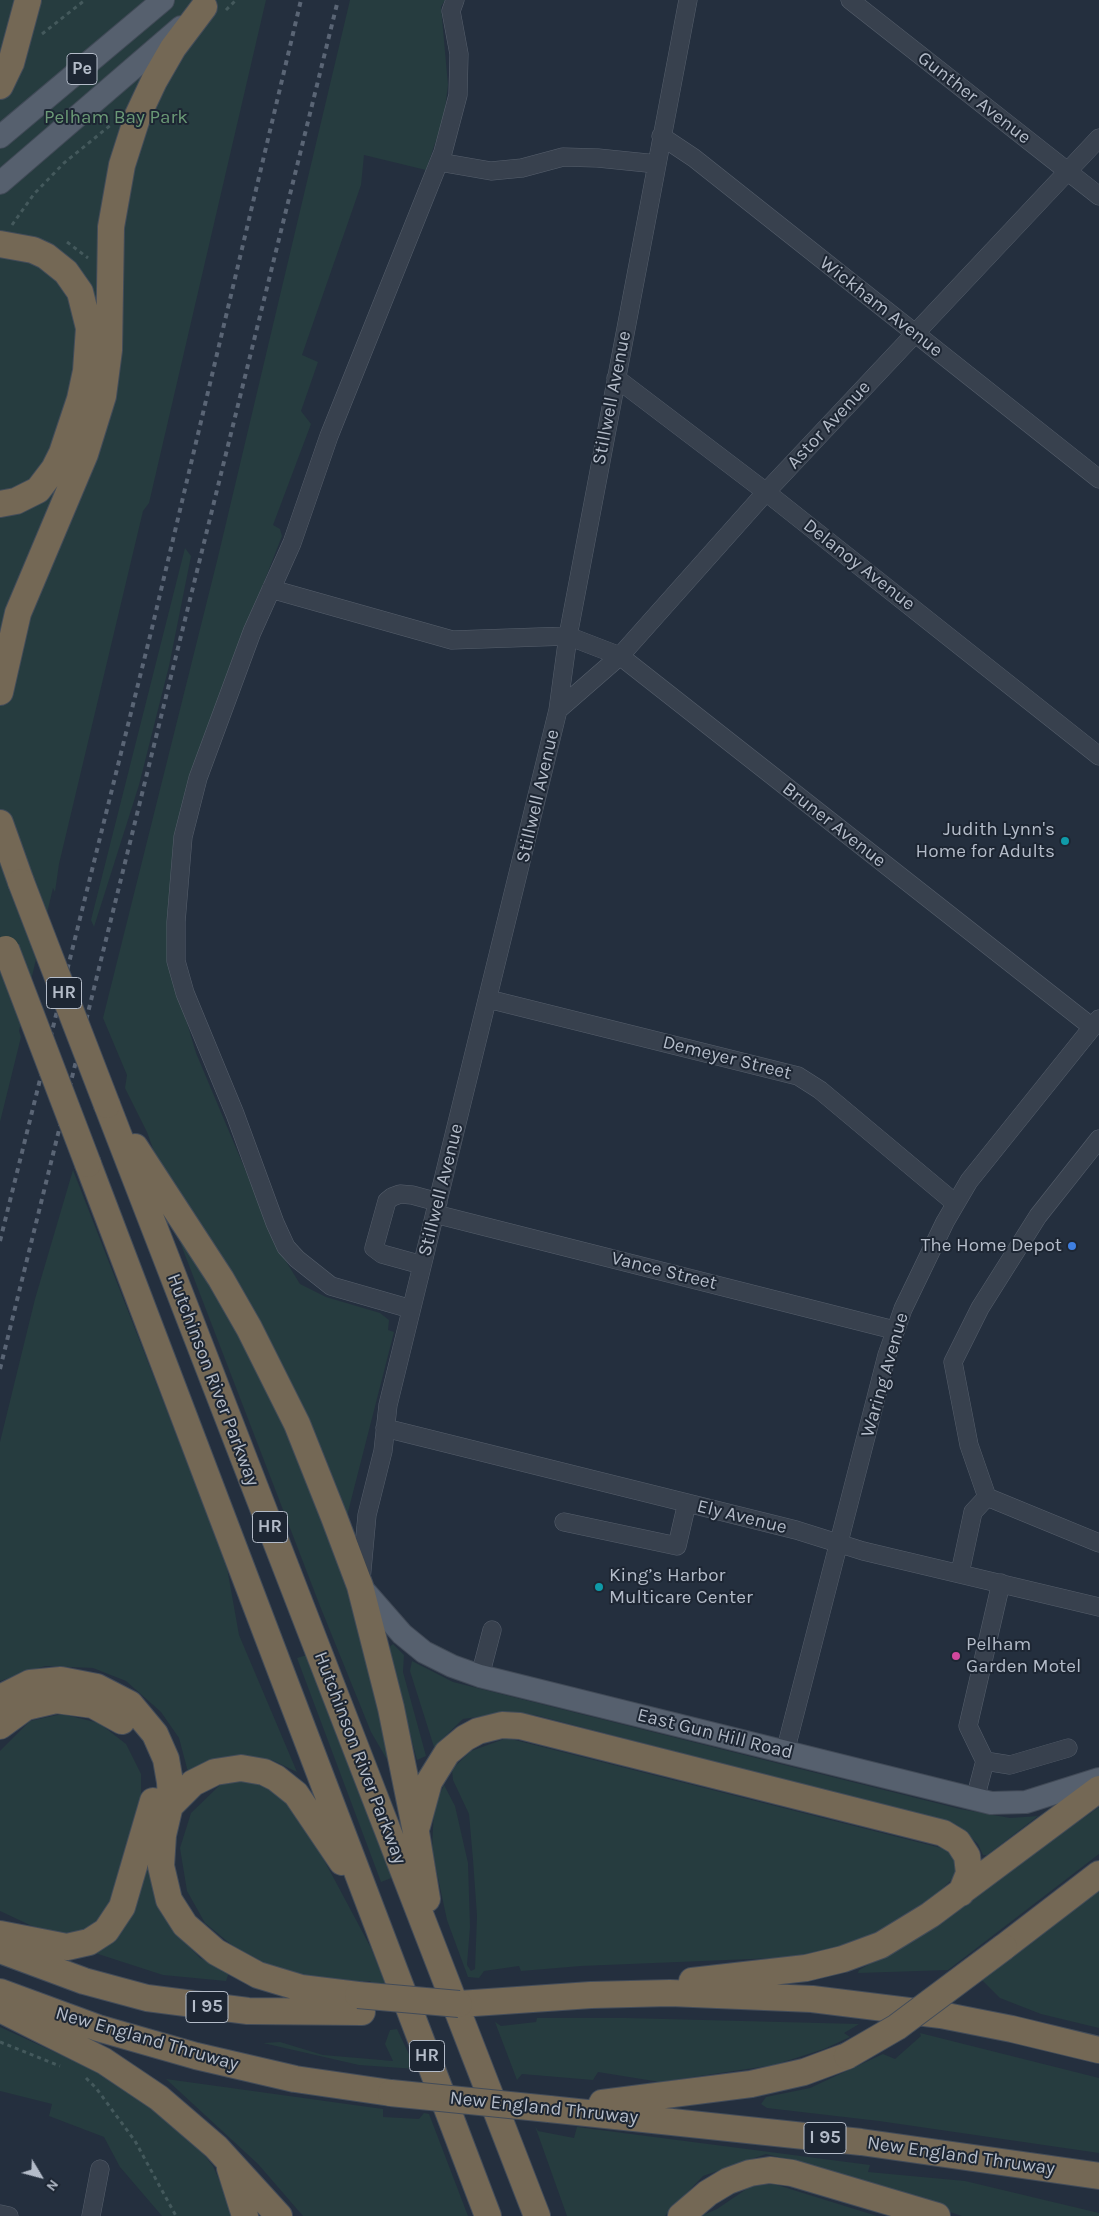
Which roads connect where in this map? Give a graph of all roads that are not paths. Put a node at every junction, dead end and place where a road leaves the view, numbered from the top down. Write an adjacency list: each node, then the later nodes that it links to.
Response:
1 (28, 0): 7 (highway)
2 (163, 0): 9 (main road, Pe)
3 (455, 0): 11 (street)
4 (688, 0): 8 (street, Stillwell Avenue)
5 (850, 0): 13 (street, Gunther Avenue)
6 (221, 3): 14 (main road, Pe); 25 (highway)
7 (0, 86)
8 (662, 136): 12 (street, Stillwell Avenue); 17 (street, Wickham Avenue)
9 (0, 137)
10 (1099, 138): 13 (street, Astor Avenue)
11 (439, 162): 12 (street); 22 (street)
12 (657, 164): 18 (street, Stillwell Avenue)
13 (1068, 171): 15 (street, Gunther Avenue); 17 (street, Astor Avenue)
14 (0, 182)
15 (1099, 196)
16 (6, 234): 21 (highway)
17 (915, 333): 19 (street, Wickham Avenue); 20 (street, Astor Avenue)
18 (616, 378): 20 (street, Delanoy Avenue); 23 (street, Stillwell Avenue)
19 (1099, 479)
20 (766, 492): 24 (street, Astor Avenue); 27 (street, Delanoy Avenue)
21 (0, 504)
22 (271, 589): 23 (street); 37 (street)
23 (568, 636): 24 (street, Bruner Avenue); 26 (street, Stillwell Avenue)
24 (620, 656): 26 (street, Astor Avenue); 31 (street, Bruner Avenue)
25 (0, 692)
26 (558, 710): 30 (street, Stillwell Avenue)
27 (1099, 756)
28 (0, 823): 32 (highway, Hutchinson River Parkway / HR, bridge)
29 (3, 941): 63 (highway, Hutchinson River Parkway / HR, bridge)
30 (488, 999): 34 (street, Demeyer Street); 35 (street, Stillwell Avenue)
31 (1096, 1023): 34 (street, Waring Avenue)
32 (107, 1104): 47 (highway); 66 (highway, Hutchinson River Parkway / HR)
33 (1099, 1139): 40 (street)
34 (956, 1202): 38 (street, Waring Avenue)
35 (436, 1208): 36 (street, Stillwell Avenue); 36 (street, Vance Street); 38 (street, Vance Street)
36 (422, 1265): 37 (street, Stillwell Avenue)
37 (411, 1309): 39 (street, Stillwell Avenue)
38 (894, 1330): 43 (street, Waring Avenue)
39 (385, 1428): 41 (street, Ely Avenue); 47 (street, Stillwell Avenue)
40 (988, 1497): 44 (street); 45 (street)
41 (687, 1503): 42 (street); 43 (street, Ely Avenue)
42 (564, 1522)
43 (838, 1543): 45 (street, Ely Avenue); 54 (street, Waring Avenue)
44 (1099, 1543)
45 (960, 1573): 46 (street, Ely Avenue)
46 (1001, 1583): 48 (street, Ely Avenue); 55 (street)
47 (360, 1586): 50 (main road, East Gun Hill Road); 60 (highway)
48 (1099, 1607)
49 (492, 1630): 50 (street)
50 (480, 1676): 54 (main road, East Gun Hill Road)
51 (0, 1698): 59 (highway)
52 (0, 1726): 64 (highway)
53 (1068, 1748): 55 (street)
54 (785, 1752): 58 (main road, East Gun Hill Road)
55 (985, 1761): 58 (street)
56 (1099, 1779): 58 (main road, East Gun Hill Road)
57 (1099, 1789): 62 (highway)
58 (975, 1799)
59 (170, 1807): 63 (highway); 69 (highway)
60 (416, 1832): 62 (highway); 66 (highway)
61 (1099, 1874): 71 (highway, bridge)
62 (961, 1893): 67 (highway)
63 (365, 1896): 80 (highway, Hutchinson River Parkway / HR)
64 (0, 1934)
65 (0, 1950): 69 (highway, New England Thruway / I 95)
66 (434, 1950): 81 (highway, Hutchinson River Parkway / HR)
67 (591, 1995): 69 (highway, New England Thruway / I 95, bridge); 70 (highway, New England Thruway / I 95)
68 (5, 2003): 71 (highway, New England Thruway / I 95, bridge); 72 (highway)
69 (360, 2004)
70 (1099, 2050)
71 (549, 2109): 74 (highway, New England Thruway / I 95)
72 (226, 2158): 78 (highway); 79 (highway)
73 (100, 2169): 77 (street)
74 (1099, 2176)
75 (0, 2214): 76 (street)
76 (9, 2216)
77 (90, 2216)
78 (245, 2216)
79 (279, 2216)
80 (488, 2216)
81 (537, 2216)
82 (681, 2216): 83 (highway)
83 (937, 2216)

